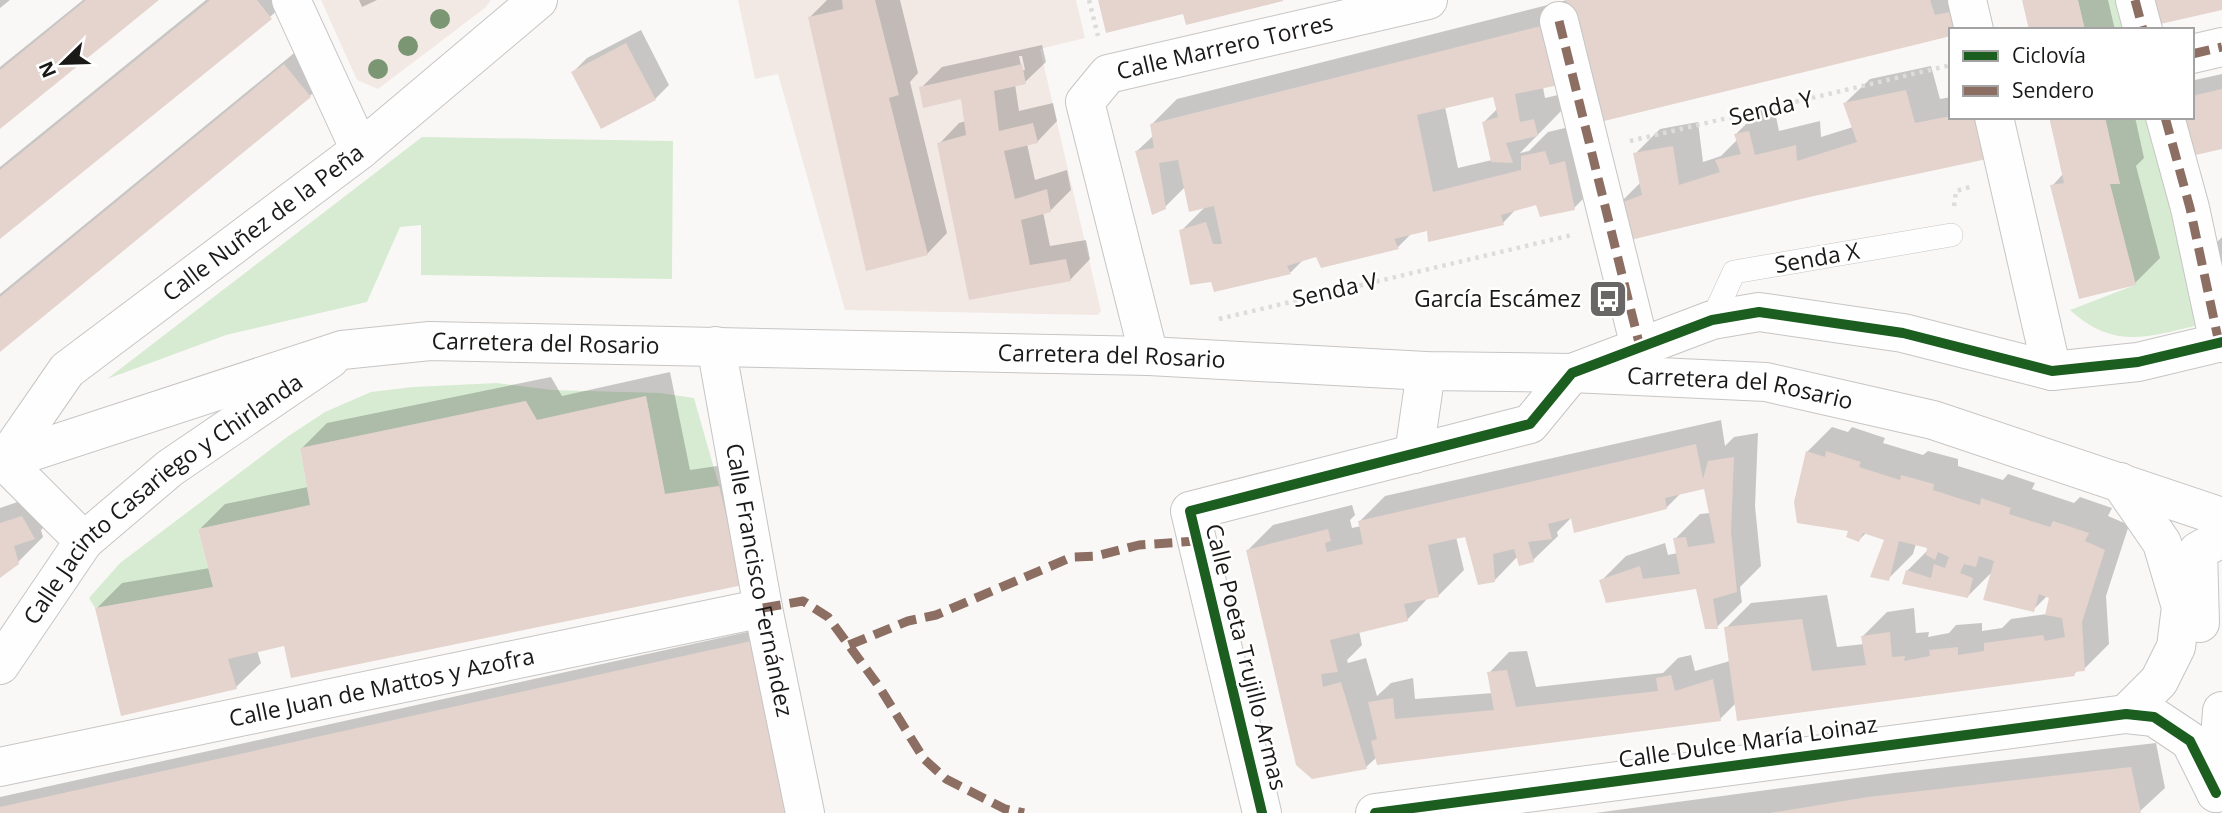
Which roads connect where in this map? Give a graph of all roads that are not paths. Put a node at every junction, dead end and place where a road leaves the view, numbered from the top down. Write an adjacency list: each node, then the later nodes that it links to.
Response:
1 (291, 0): 13 (street)
2 (538, 0): 13 (street, Calle Nuñez de la Peña)
3 (1428, 0): 21 (street, Calle Marrero Torres)
4 (1967, 0): 7 (street)
5 (2135, 0): 8 (street)
6 (1559, 21): 19 (street)
7 (1974, 28)
8 (2142, 28)
9 (2222, 47): 10 (street)
10 (2194, 54)
11 (1994, 119): 23 (street)
12 (2166, 119): 14 (street)
13 (360, 150): 26 (street, Calle Nuñez de la Peña)
14 (2206, 204): 17 (street)
15 (1951, 235): 16 (lane, Senda X)
16 (1712, 320): 19 (street); 23 (street)
17 (2220, 342): 23 (street)
18 (716, 346): 20 (street, Carretera del Rosario); 21 (street, Carretera del Rosario); 31 (street, Calle Francisco Fernández)
19 (1640, 347): 24 (street)
20 (342, 350): 26 (street, Carretera del Rosario); 30 (street, Calle Jacinto Casariego y Chirlanda)
21 (1149, 356): 22 (street, Carretera del Rosario)
22 (1426, 371): 24 (street, Carretera del Rosario); 25 (street)
23 (2053, 371)
24 (1572, 373): 25 (street); 27 (street, Carretera del Rosario)
25 (1415, 454): 39 (street, Calle Poeta Trujillo Armas)
26 (2, 461): 30 (street)
27 (2120, 482): 28 (street, Carretera del Rosario); 33 (street)
28 (2222, 517)
29 (2222, 538): 33 (street)
30 (84, 541): 32 (street, Calle Jacinto Casariego y Chirlanda)
31 (763, 608): 36 (street, Calle Juan de Mattos y Azofra); 38 (street, Calle Francisco Fernández)
32 (0, 666)
33 (2159, 681): 35 (street)
34 (2222, 711): 37 (street)
35 (2126, 713): 37 (street); 40 (street, Calle Dulce María Loinaz)
36 (0, 767)
37 (2215, 803)
38 (805, 813)
39 (1262, 813)
40 (1375, 813)

